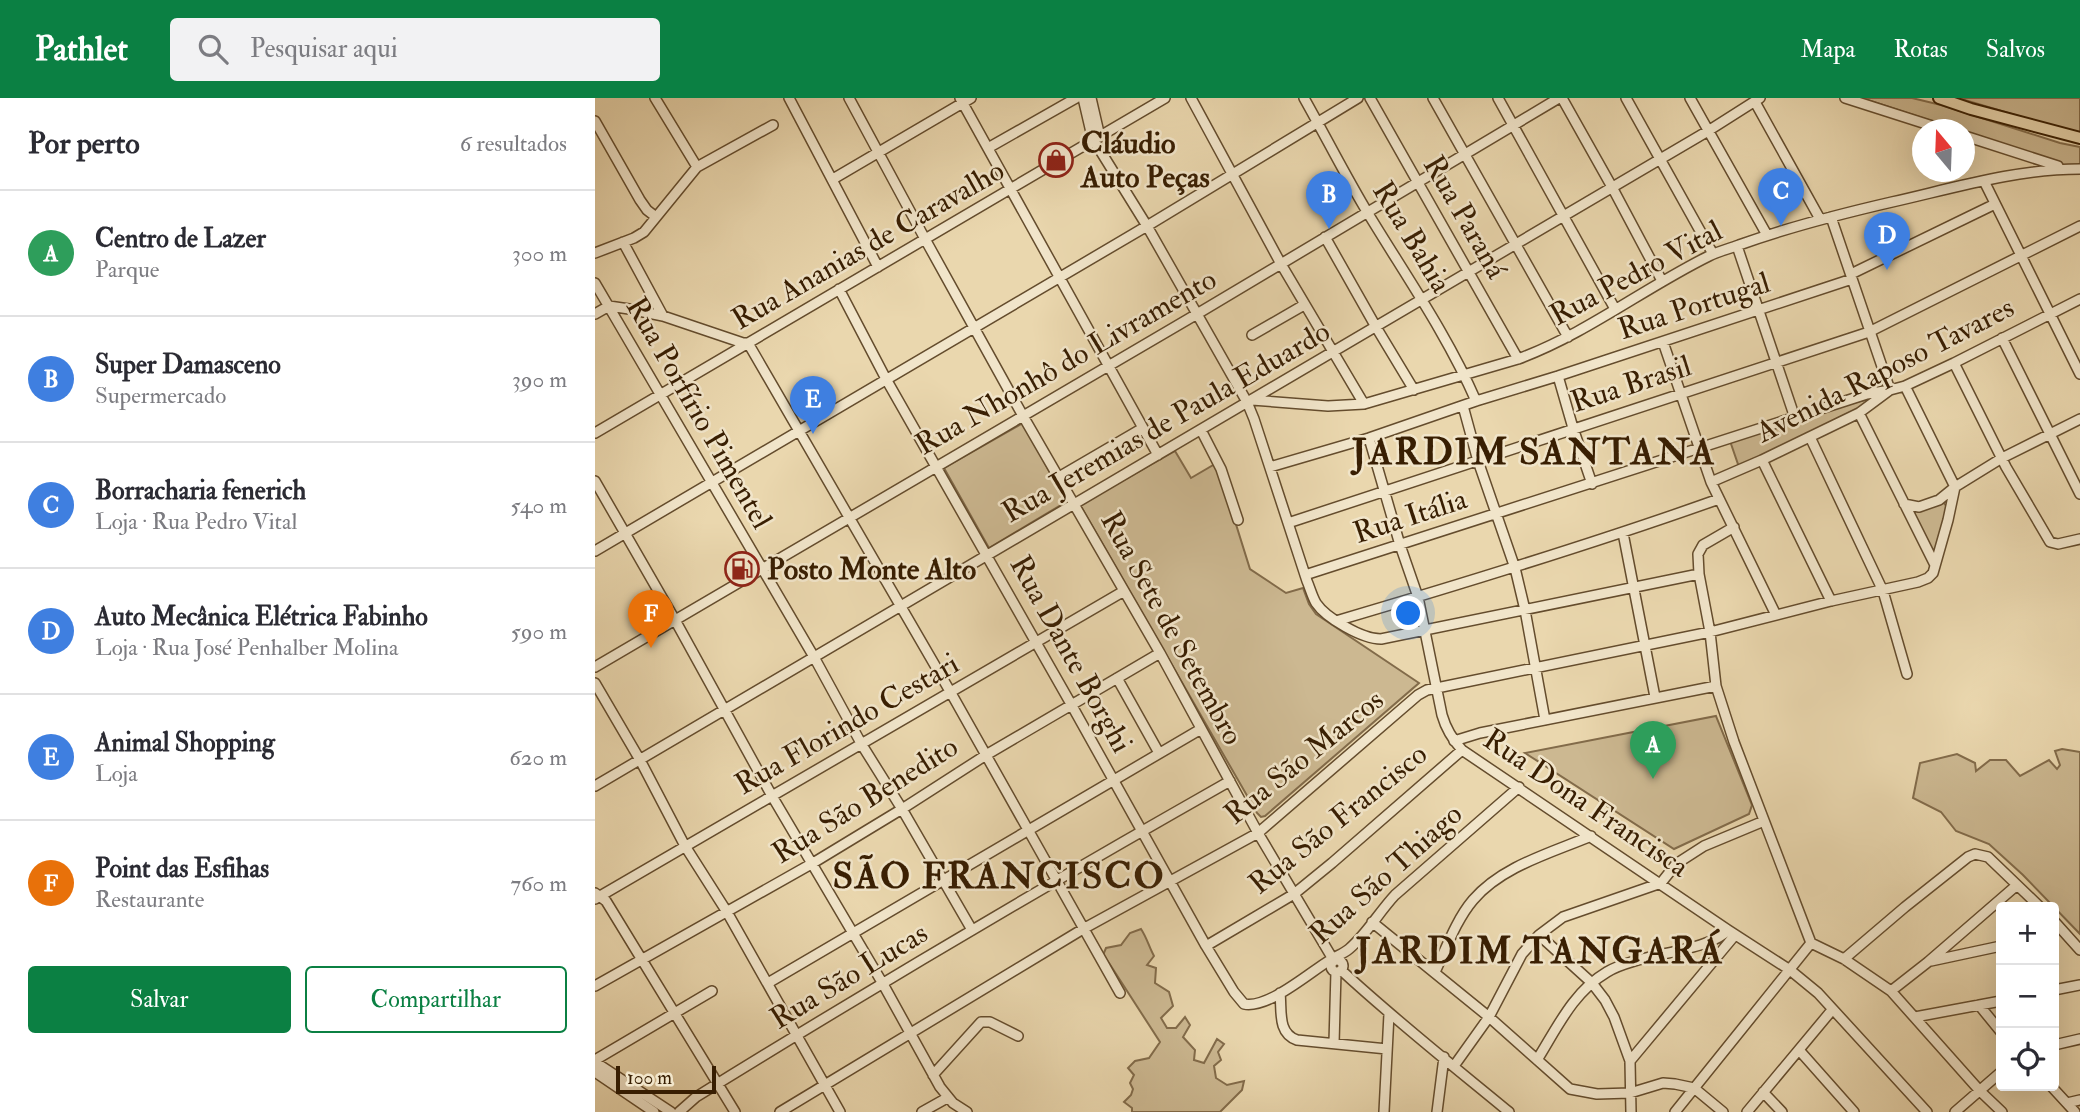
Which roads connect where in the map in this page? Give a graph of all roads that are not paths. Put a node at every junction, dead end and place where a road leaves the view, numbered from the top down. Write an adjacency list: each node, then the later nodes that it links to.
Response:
1 (655, 98): 36 (street)
2 (789, 98): 40 (street)
3 (849, 98): 31 (street, Rua Sete de Setembro)
4 (1076, 98): 30 (street)
5 (1083, 98): 28 (street)
6 (1091, 98): 28 (street)
7 (1165, 98): 28 (street, Rua Ananias de Caravalho)
8 (1191, 98): 39 (street)
9 (1304, 98): 23 (street, Rua Bahia)
10 (1358, 98): 23 (street)
11 (1370, 98): 42 (street, Rua Paraná)
12 (1433, 98): 32 (street)
13 (1498, 98): 24 (street)
14 (1560, 98): 24 (street, Rua Nhonhô do Livramento); 43 (street)
15 (1626, 98): 34 (street)
16 (1690, 98): 26 (street)
17 (1845, 98): 21 (street)
18 (1939, 98): 27 (main road)
19 (965, 100): 30 (street); 31 (street)
20 (1757, 100): 26 (street, Rua Jeremias de Paula Eduardo); 50 (street)
21 (1912, 119)
22 (595, 121): 48 (street)
23 (1318, 122): 39 (street); 46 (street, Rua Bahia)
24 (1514, 124): 32 (street, Rua Nhonhô do Livramento); 47 (street)
25 (773, 125): 36 (street)
26 (1708, 131): 34 (street, Rua Jeremias de Paula Eduardo); 53 (street)
27 (2080, 138)
28 (1096, 139): 44 (street, Rua Ananias de Caravalho); 51 (street)
29 (1975, 140): 33 (street)
30 (988, 148): 44 (street)
31 (878, 152): 40 (street); 55 (street, Rua Sete de Setembro)
32 (1465, 154): 42 (street, Rua Nhonhô do Livramento); 57 (street)
33 (2027, 158): 35 (street); 38 (street)
34 (1660, 159): 43 (street, Rua Jeremias de Paula Eduardo); 60 (street)
35 (2043, 166): 37 (street, Rua Pedro Vital); 38 (street, Rua Pedro Vital)
36 (697, 167): 48 (street)
37 (2080, 170)
38 (2028, 172): 41 (street, Rua Pedro Vital)
39 (1232, 174): 51 (street); 62 (street)
40 (833, 179): 63 (street)
41 (1985, 181): 45 (street); 49 (street, Rua Pedro Vital)
42 (1417, 182): 46 (street, Rua Nhonhô do Livramento); 64 (street, Rua Paraná)
43 (1612, 187): 47 (street, Rua Jeremias de Paula Eduardo); 67 (street)
44 (1011, 189): 55 (street, Rua Ananias de Caravalho); 65 (street)
45 (1995, 204): 61 (street); 66 (street, Rua Portugal)
46 (1368, 212): 54 (street, Rua Nhonhô do Livramento); 71 (street, Rua Bahia)
47 (1563, 216): 57 (street, Rua Jeremias de Paula Eduardo); 74 (street)
48 (656, 217): 56 (street)
49 (1831, 217): 50 (street, Rua Pedro Vital); 66 (street)
50 (1820, 219): 53 (street, Rua Pedro Vital)
51 (1147, 226): 65 (street); 78 (street)
52 (2080, 226): 61 (street, Rua Brasil)
53 (1767, 235): 58 (street, Rua Pedro Vital)
54 (1325, 237): 62 (street, Rua Nhonhô do Livramento); 81 (street)
55 (925, 240): 63 (street, Rua Ananias de Caravalho); 80 (street, Rua Sete de Setembro)
56 (623, 242): 59 (street); 79 (street)
57 (1515, 244): 64 (street, Rua Jeremias de Paula Eduardo); 84 (street)
58 (1737, 246): 60 (street, Rua Pedro Vital); 75 (street)
59 (595, 253)
60 (1713, 254): 67 (street, Rua Pedro Vital)
61 (2020, 256): 76 (street); 82 (street, Rua Brasil)
62 (1281, 264): 72 (street); 78 (street, Rua Nhonhô do Livramento)
63 (878, 267): 69 (street, Rua Ananias de Caravalho)
64 (1468, 272): 71 (street, Rua Jeremias de Paula Eduardo); 89 (street, Rua Paraná)
65 (1059, 277): 80 (street); 92 (street)
66 (1852, 277): 75 (street, Rua Portugal); 82 (street)
67 (1662, 281): 74 (street, Rua Pedro Vital)
68 (595, 283): 73 (street, Rua Porfírio Pimentel)
69 (839, 289): 87 (street, Rua Ananias de Caravalho); 96 (street, Rua Dante Borghi)
70 (2080, 299): 76 (street, Avenida Raposo Tavares)
71 (1422, 300): 81 (street, Rua Jeremias de Paula Eduardo); 94 (street, Rua Bahia)
72 (1304, 305): 83 (street); 88 (street)
73 (610, 306): 77 (street); 79 (street); 101 (street, Rua Porfírio Pimentel)
74 (1615, 309): 84 (street, Rua Pedro Vital)
75 (1758, 310): 86 (street, Rua Portugal); 91 (street)
76 (2050, 313): 85 (street, Avenida Raposo Tavares); 93 (street)
77 (595, 314)
78 (1197, 314): 92 (street, Rua Nhonhô do Livramento); 102 (street)
79 (663, 316): 87 (street)
80 (974, 327): 96 (street); 107 (street, Rua Sete de Setembro)
81 (1376, 327): 88 (street, Rua Jeremias de Paula Eduardo); 98 (street)
82 (1870, 332): 91 (street, Rua Brasil); 99 (street)
83 (1252, 335)
84 (1568, 338): 89 (street, Rua Pedro Vital)
85 (2002, 338): 90 (street, Avenida Raposo Tavares); 115 (street)
86 (1663, 342): 95 (street, Rua Portugal); 100 (street)
87 (748, 343): 101 (street, Rua Ananias de Caravalho); 113 (street)
88 (1333, 352): 102 (street, Rua Jeremias de Paula Eduardo); 104 (street)
89 (1518, 359): 94 (street, Rua Pedro Vital)
90 (1954, 363): 97 (street, Avenida Raposo Tavares); 120 (street)
91 (1776, 364): 100 (street, Rua Brasil); 108 (street)
92 (1108, 365): 107 (street, Rua Nhonhô do Livramento); 110 (street)
93 (2080, 374)
94 (1465, 375): 98 (street, Rua Pedro Vital); 103 (street, Rua Bahia)
95 (1558, 376): 103 (street, Rua Portugal); 111 (street)
96 (886, 379): 113 (street); 123 (street, Rua Dante Borghi)
97 (1905, 386): 99 (street, Avenida Raposo Tavares); 130 (street)
98 (1414, 390): 104 (street, Rua Pedro Vital)
99 (1890, 390): 106 (street, Avenida Raposo Tavares); 108 (street, Rua Itália)
100 (1681, 394): 111 (street, Rua Brasil); 118 (street)
101 (660, 395): 114 (street, Rua Ananias de Caravalho); 127 (street, Rua Porfírio Pimentel)
102 (1249, 401): 104 (street, Rua Pedro Vital); 112 (street, Rua Jeremias de Paula Eduardo); 124 (street)
103 (1476, 401): 105 (street, Rua Portugal)
104 (1364, 404)
105 (1463, 406): 117 (street, Rua Portugal); 121 (street)
106 (1859, 413): 116 (street, Avenida Raposo Tavares); 135 (street)
107 (1023, 416): 123 (street, Rua Nhonhô do Livramento); 125 (street, Rua Sete de Setembro)
108 (1795, 418): 118 (street, Rua Itália)
109 (2080, 419): 115 (street)
110 (1143, 428): 119 (street); 125 (street)
111 (1573, 428): 121 (street, Rua Brasil); 129 (street)
112 (1201, 429): 119 (street, Rua Jeremias de Paula Eduardo); 138 (street)
113 (798, 430): 127 (street); 137 (street)
114 (595, 433)
115 (2049, 434): 120 (street); 132 (street)
116 (1810, 437): 122 (street, Avenida Raposo Tavares); 154 (street)
117 (1369, 438): 124 (street, Rua Portugal); 131 (street, Rua Dona Francisca)
118 (1699, 449): 128 (street); 129 (street, Rua Itália)
119 (1158, 454): 134 (street, Rua Jeremias de Paula Eduardo)
120 (2002, 458): 130 (street); 143 (street)
121 (1478, 460): 131 (street, Rua Brasil); 136 (street)
122 (1762, 460): 128 (street, Avenida Raposo Tavares); 156 (street)
123 (936, 467): 137 (street, Rua Nhonhô do Livramento); 146 (street, Rua Dante Borghi)
124 (1270, 467): 139 (street)
125 (1059, 477): 134 (street, Rua Sete de Setembro)
126 (595, 481): 141 (street)
127 (711, 481): 141 (street); 149 (street, Rua Porfírio Pimentel)
128 (1711, 482): 133 (street)
129 (1592, 484): 136 (street, Rua Itália)
130 (1955, 487): 135 (street); 147 (street)
131 (1384, 490): 139 (street, Rua Brasil); 144 (street, Rua Dona Francisca)
132 (2080, 494)
133 (1719, 499): 140 (street); 142 (street)
134 (1075, 504): 146 (street, Rua Jeremias de Paula Eduardo); 153 (street, Rua Sete de Setembro)
135 (1904, 504): 147 (street)
136 (1496, 514): 144 (street, Rua Itália); 148 (street)
137 (849, 518): 149 (street, Rua Nhonhô do Livramento); 157 (street)
138 (1238, 520)
139 (1288, 523): 151 (street)
140 (1734, 527): 150 (street); 159 (street)
141 (624, 533): 145 (street); 160 (street)
142 (1623, 533): 148 (street); 152 (street)
143 (2080, 540)
144 (1400, 545): 151 (street, Rua Itália); 155 (street, Rua Dona Francisca)
145 (595, 551)
146 (987, 555): 157 (street, Rua Jeremias de Paula Eduardo); 164 (street, Rua Dante Borghi)
147 (1935, 565): 154 (street, Rua São Marcos)
148 (1515, 568): 155 (street); 158 (street)
149 (761, 569): 160 (street, Rua Nhonhô do Livramento); 167 (street, Rua Porfírio Pimentel)
150 (1699, 574): 152 (street); 163 (street)
151 (1305, 575): 161 (street)
152 (1634, 586): 158 (street); 165 (street)
153 (1124, 591): 164 (street, Rua Florindo Cestari); 166 (street, Rua Sete de Setembro)
154 (1884, 591): 156 (street, Rua São Marcos); 170 (street)
155 (1418, 597): 161 (street); 162 (street, Rua Dona Francisca)
156 (1831, 601): 159 (street, Rua São Marcos)
157 (901, 606): 167 (street, Rua Jeremias de Paula Eduardo); 175 (street)
158 (1525, 610): 162 (street); 169 (street)
159 (1776, 615): 163 (street, Rua São Marcos)
160 (675, 620): 168 (street, Rua Nhonhô do Livramento); 178 (street)
161 (1336, 621): 162 (street)
162 (1426, 629): 174 (street, Rua Dona Francisca)
163 (1710, 632): 165 (street, Rua São Marcos); 173 (street)
164 (1036, 643): 175 (street, Rua Florindo Cestari); 177 (street, Rua Dante Borghi)
165 (1646, 645): 169 (street, Rua São Marcos); 176 (street)
166 (1160, 653): 171 (street, Rua São Benedito); 180 (street, Rua Sete de Setembro)
167 (814, 657): 178 (street, Rua Jeremias de Paula Eduardo); 182 (street, Rua Porfírio Pimentel)
168 (595, 667)
169 (1536, 668): 174 (street, Rua São Marcos); 179 (street)
170 (1907, 674)
171 (1117, 678): 177 (street, Rua São Benedito); 184 (street)
172 (595, 682): 186 (street)
173 (1716, 686): 176 (street); 193 (street)
174 (1437, 688): 181 (street, Rua Dona Francisca); 196 (street, Rua São Marcos)
175 (951, 693): 182 (street, Rua Florindo Cestari); 185 (street)
176 (1655, 697): 179 (street)
177 (1071, 704): 185 (street, Rua São Benedito); 187 (street, Rua Dante Borghi)
178 (725, 710): 186 (street, Rua Jeremias de Paula Eduardo); 191 (street)
179 (1545, 720): 181 (street)
180 (1201, 729): 184 (street); 188 (street, Rua Sete de Setembro)
181 (1454, 741): 183 (street, Rua Dona Francisca)
182 (862, 745): 191 (street, Rua Florindo Cestari); 192 (street, Rua Porfírio Pimentel)
183 (1462, 750): 190 (street, Rua Dona Francisca); 205 (street, Rua São Francisco)
184 (1159, 753): 187 (street)
185 (986, 755): 192 (street, Rua São Benedito); 194 (street)
186 (640, 760): 189 (street, Rua Jeremias de Paula Eduardo); 198 (street)
187 (1115, 781): 194 (street); 195 (street, Rua Dante Borghi)
188 (1230, 781): 195 (street, Rua São Lucas); 196 (street, Rua Sete de Setembro)
189 (595, 786)
190 (1519, 787): 197 (street, Rua Dona Francisca); 209 (street, Rua São Thiago)
191 (772, 796): 198 (street, Rua Florindo Cestari); 199 (street)
192 (902, 809): 199 (street, Rua São Benedito); 200 (street, Rua Porfírio Pimentel)
193 (1764, 821): 203 (street); 218 (street)
194 (1028, 830): 200 (street); 201 (street)
195 (1143, 830): 201 (street, Rua São Lucas); 202 (street, Rua Dante Borghi)
196 (1258, 833): 202 (street, Rua São Marcos); 205 (street, Rua Sete de Setembro)
197 (1591, 836): 203 (street, Rua Dona Francisca); 228 (street)
198 (685, 846): 206 (street, Rua Florindo Cestari); 208 (street)
199 (813, 863): 208 (street, Rua São Benedito); 215 (street)
200 (943, 880): 212 (street, Rua Porfírio Pimentel); 215 (street)
201 (1055, 881): 211 (street); 212 (street, Rua São Lucas)
202 (1171, 881): 211 (street, Rua São Marcos); 219 (street, Rua Dante Borghi)
203 (1661, 883): 213 (street, Rua Dona Francisca); 217 (street)
204 (2017, 885): 207 (street); 223 (street); 225 (street)
205 (1294, 894): 219 (street, Rua São Francisco); 222 (street, Rua Sete de Setembro)
206 (596, 896): 224 (street)
207 (2035, 902)
208 (727, 912): 224 (street, Rua São Benedito); 229 (street)
209 (1372, 922): 222 (street, Rua São Thiago); 228 (street)
210 (2059, 926): 214 (street)
211 (1083, 929): 237 (street); 248 (street, Rua São Marcos)
212 (972, 930): 231 (street, Rua São Lucas)
213 (1732, 932): 226 (street, Rua Dona Francisca); 230 (street); 259 (street)
214 (2064, 932): 216 (street); 221 (street)
215 (853, 933): 229 (street); 231 (street)
216 (2059, 933)
217 (1539, 935): 230 (street); 245 (street)
218 (1811, 943): 223 (street); 226 (street)
219 (1206, 946): 240 (street, Rua Dante Borghi)
220 (1996, 947): 225 (street)
221 (2080, 950)
222 (1333, 959): 227 (street); 238 (street, Rua São Thiago)
223 (1844, 959): 236 (street)
224 (641, 960): 233 (street, Rua São Benedito); 243 (street)
225 (1928, 962): 236 (street)
226 (1790, 970): 242 (street, Rua Dona Francisca); 266 (street)
227 (1338, 971): 244 (street); 252 (street)
228 (1435, 972): 245 (street)
229 (768, 983): 249 (street)
230 (1592, 983): 257 (street); 259 (street)
231 (883, 984): 248 (street); 249 (street, Rua São Lucas)
232 (2080, 985): 234 (street)
233 (595, 986)
234 (2059, 989)
235 (712, 991): 243 (street)
236 (1891, 991): 246 (street)
237 (1120, 993)
238 (1280, 993): 240 (street, Rua São Thiago); 252 (street)
239 (1996, 1002): 241 (street)
240 (1244, 1004)
241 (1979, 1005): 246 (street); 247 (street)
242 (1832, 1010): 255 (street); 293 (street, Rua Dona Francisca)
243 (674, 1013): 258 (street); 264 (street)
244 (1389, 1014): 254 (street); 256 (street)
245 (1489, 1017): 257 (street); 260 (street)
246 (1915, 1017): 267 (street)
247 (1998, 1028)
248 (910, 1032): 262 (street); 265 (street, Rua São Marcos)
249 (798, 1035): 264 (street, Rua São Lucas); 265 (street)
250 (1018, 1036): 262 (street)
251 (2080, 1039): 253 (street)
252 (1334, 1043): 254 (street)
253 (2059, 1044)
254 (1387, 1049): 283 (street)
255 (1798, 1050): 269 (street); 292 (street)
256 (1444, 1057): 260 (street); 284 (street)
257 (1537, 1060): 270 (street)
258 (595, 1061): 276 (street)
259 (1630, 1061): 270 (street)
260 (1454, 1066): 272 (street)
261 (595, 1072): 275 (street)
262 (933, 1075): 271 (street)
263 (1996, 1077): 267 (street)
264 (718, 1084): 277 (street, Rua São Lucas); 278 (street)
265 (825, 1084): 279 (street, Rua São Marcos); 280 (street)
266 (1694, 1088): 270 (street); 288 (street); 289 (street)
267 (1980, 1091): 294 (street); 295 (street)
268 (2056, 1091): 274 (street)
269 (1763, 1092): 290 (street); 291 (street)
270 (1630, 1094): 287 (street)
271 (947, 1098): 281 (street); 282 (street)
272 (1494, 1100): 285 (street); 286 (street)
273 (2080, 1100): 274 (street)
274 (2067, 1103): 296 (street)
275 (654, 1112)
276 (671, 1112)
277 (679, 1112)
278 (735, 1112)
279 (780, 1112)
280 (840, 1112)
281 (922, 1112)
282 (967, 1112)
283 (1384, 1112)
284 (1437, 1112)
285 (1492, 1112)
286 (1509, 1112)
287 (1630, 1112)
288 (1675, 1112)
289 (1723, 1112)
290 (1747, 1112)
291 (1782, 1112)
292 (1854, 1112)
293 (1927, 1112)
294 (1955, 1112)
295 (2002, 1112)
296 (2075, 1112)

